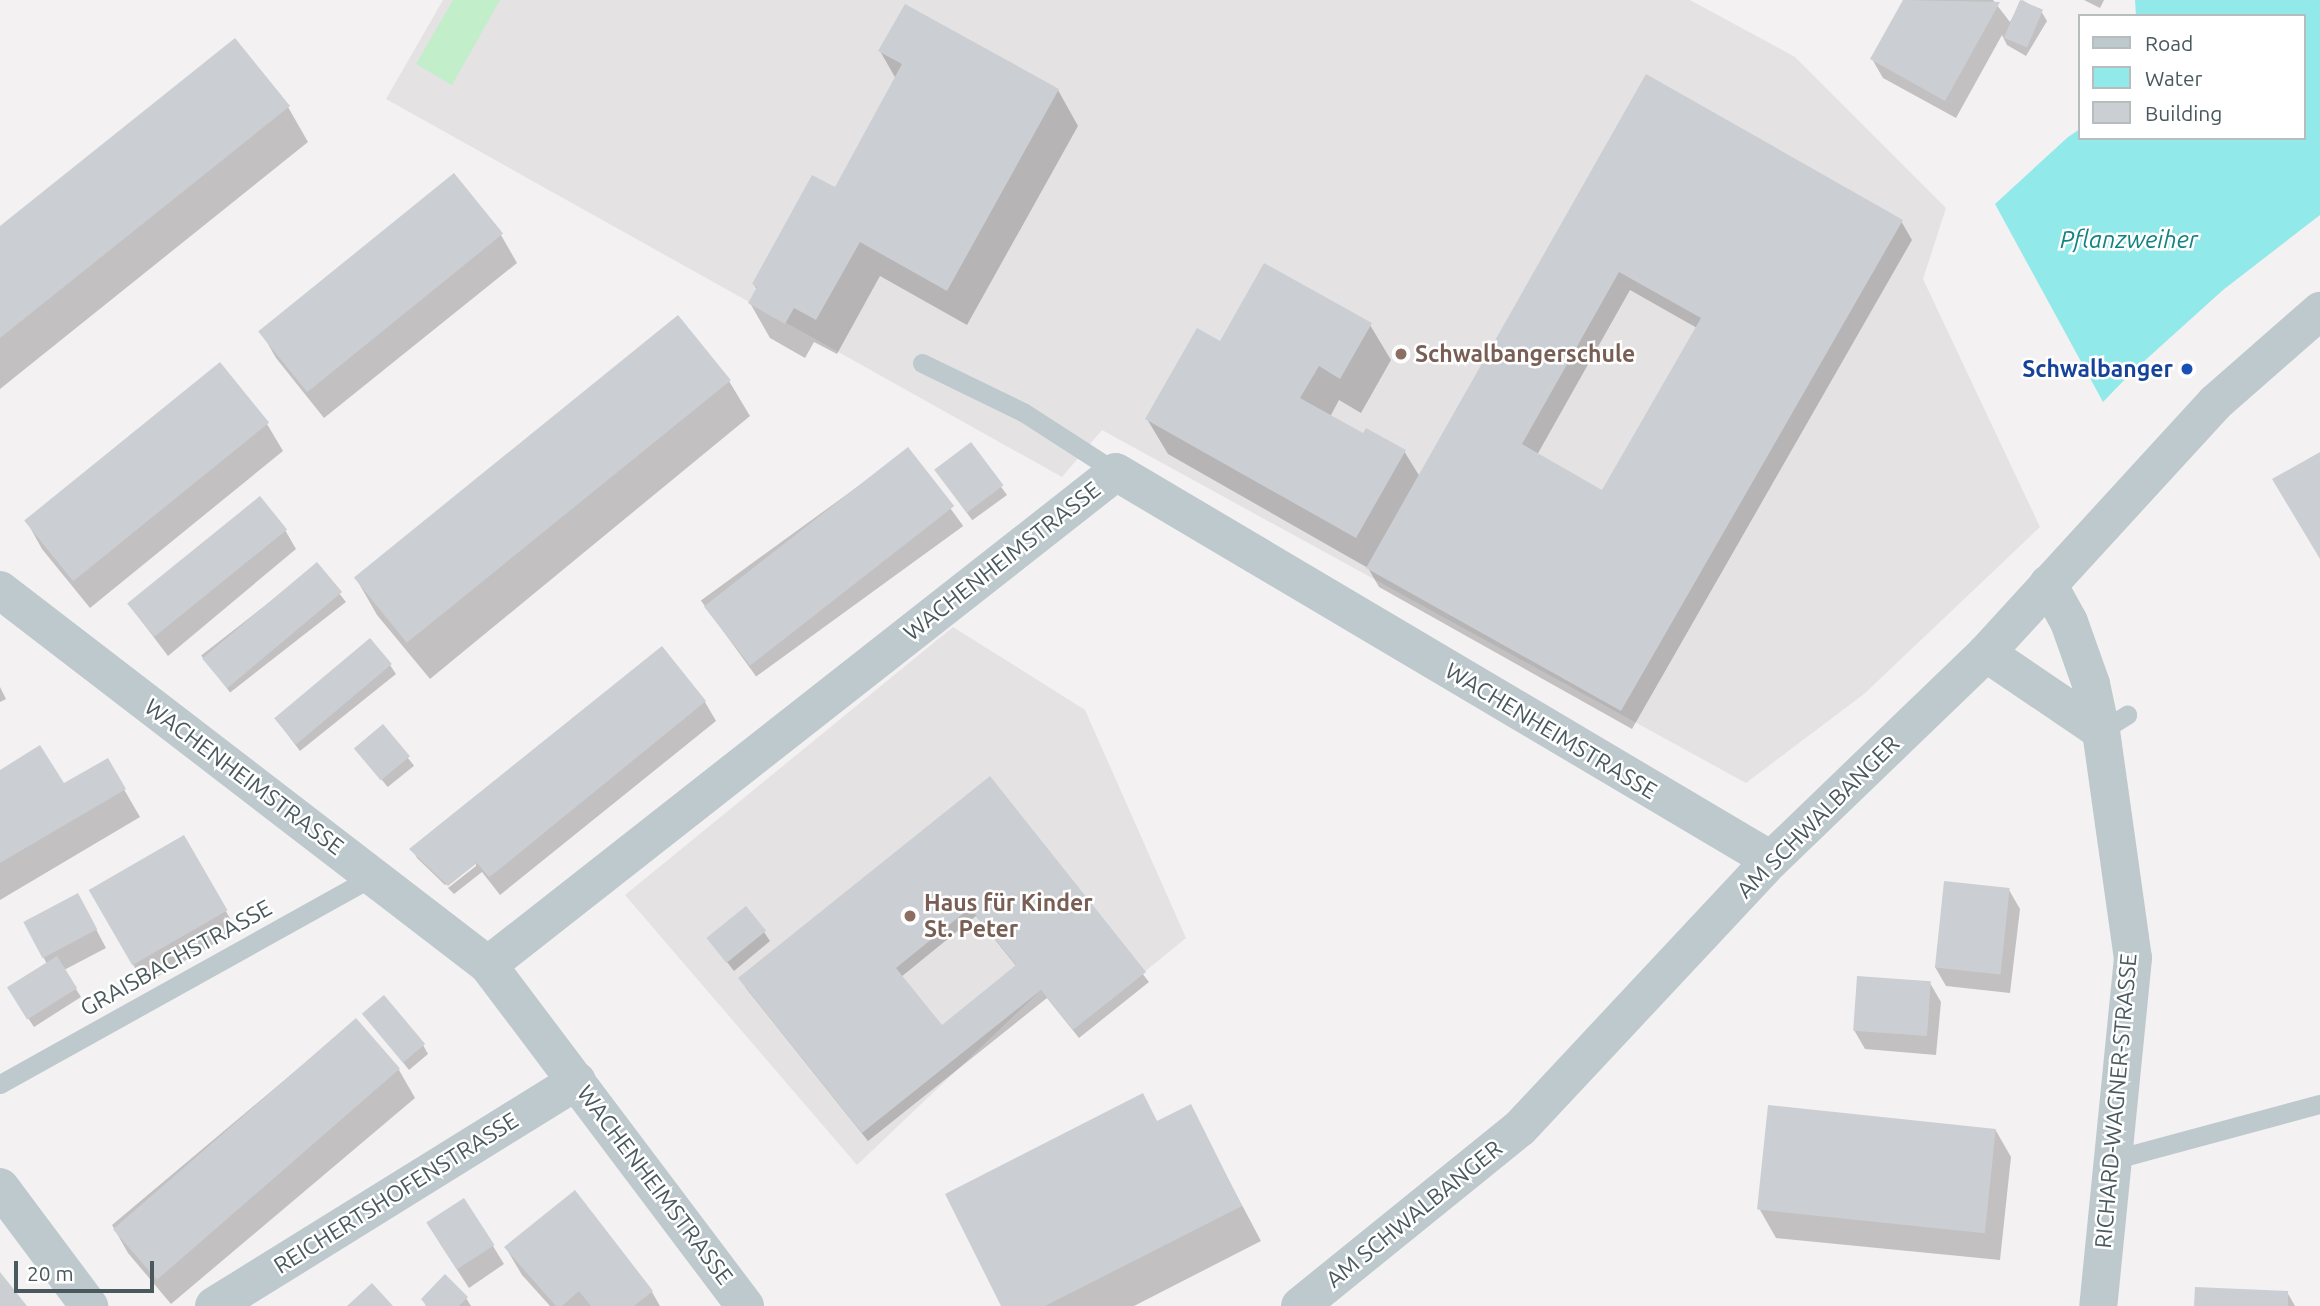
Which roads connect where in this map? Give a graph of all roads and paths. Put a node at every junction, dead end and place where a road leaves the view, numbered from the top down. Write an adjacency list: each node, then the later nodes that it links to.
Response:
1 (2320, 311): 4 (street, AM SCHWALBANGER)
2 (922, 363): 3 (lane)
3 (1116, 472): 8 (street, WACHENHEIMSTRASSE); 10 (street, WACHENHEIMSTRASSE)
4 (2048, 584): 6 (street, AM SCHWALBANGER); 7 (street, RICHARD-WAGNER-STRASSE)
5 (0, 590): 9 (street, WACHENHEIMSTRASSE)
6 (1986, 653): 7 (street); 8 (street, AM SCHWALBANGER)
7 (2114, 723): 14 (street, RICHARD-WAGNER-STRASSE)
8 (1771, 860): 19 (street, AM SCHWALBANGER)
9 (375, 875): 10 (street, WACHENHEIMSTRASSE); 12 (lane, GRAISBACHSTRASSE)
10 (488, 965): 11 (street, WACHENHEIMSTRASSE)
11 (577, 1081): 17 (street, REICHERTSHOFENSTRASSE); 18 (street, WACHENHEIMSTRASSE)
12 (0, 1084)
13 (2320, 1104): 14 (lane)
14 (2112, 1160): 20 (street, RICHARD-WAGNER-STRASSE)
15 (0, 1188): 16 (street)
16 (89, 1306)
17 (214, 1306)
18 (745, 1306)
19 (1300, 1306)
20 (2098, 1306)

